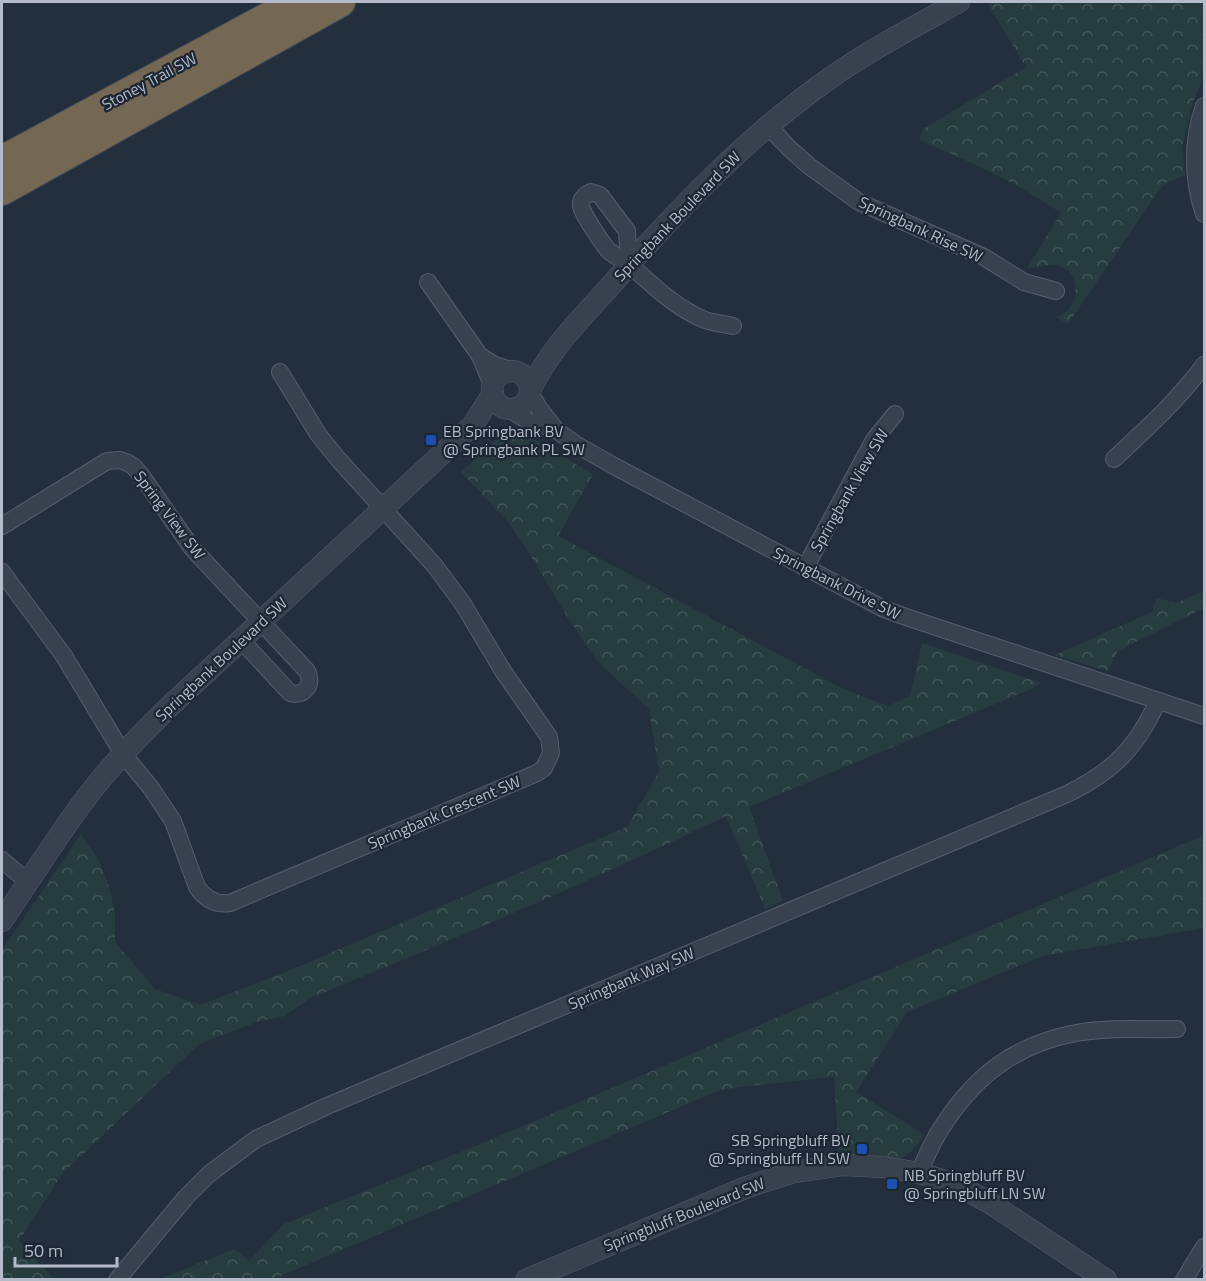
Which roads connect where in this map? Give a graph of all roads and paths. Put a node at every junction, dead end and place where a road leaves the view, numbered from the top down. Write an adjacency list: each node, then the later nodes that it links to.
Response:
1 (297, 2): 6 (highway, Stoney Trail SW)
2 (340, 2): 7 (highway)
3 (958, 2): 5 (street, Springbank Boulevard SW)
4 (1204, 106): 8 (street)
5 (768, 126): 9 (street, Springbank Boulevard SW); 11 (street, Springbank Rise SW)
6 (2, 161)
7 (2, 190)
8 (1204, 214)
9 (629, 264): 12 (street); 13 (street, Springbank Boulevard SW)
10 (429, 282): 14 (street)
11 (1056, 291)
12 (733, 326)
13 (556, 346): 16 (street, Springbank Boulevard SW); 18 (street, Springbank Boulevard SW)
14 (480, 356): 16 (street); 19 (street)
15 (1204, 365): 22 (street)
16 (514, 371): 18 (street); 19 (street)
17 (280, 372): 23 (street)
18 (530, 392): 19 (street); 21 (street, Springbank Drive SW)
19 (500, 399): 21 (street, Springbank Drive SW); 23 (street, Springbank Boulevard SW)
20 (894, 414): 25 (street, Springbank View SW)
21 (556, 430): 25 (street, Springbank Drive SW)
22 (1114, 459)
23 (382, 509): 27 (street, Springbank Boulevard SW); 31 (street, Springbank Crescent SW)
24 (2, 526): 27 (street, Spring View SW)
25 (805, 568): 29 (street, Springbank Drive SW)
26 (2, 572): 31 (street)
27 (261, 622): 28 (street, Springbank Boulevard SW); 28 (street, Spring View SW)
28 (241, 640): 31 (street, Springbank Boulevard SW)
29 (1158, 700): 30 (street, Springbank Drive SW); 38 (street, Springbank Way SW)
30 (1204, 716)
31 (123, 754): 33 (street, Springbank Boulevard SW)
32 (2, 860): 33 (street)
33 (28, 882): 34 (street, Springbank Boulevard SW)
34 (2, 921)
35 (1177, 1029): 36 (street)
36 (919, 1173): 39 (street, Springbluff Boulevard SW); 40 (street, Springbluff Boulevard SW)
37 (1204, 1247): 41 (street)
38 (117, 1280)
39 (526, 1280)
40 (1106, 1280)
41 (1184, 1280)

